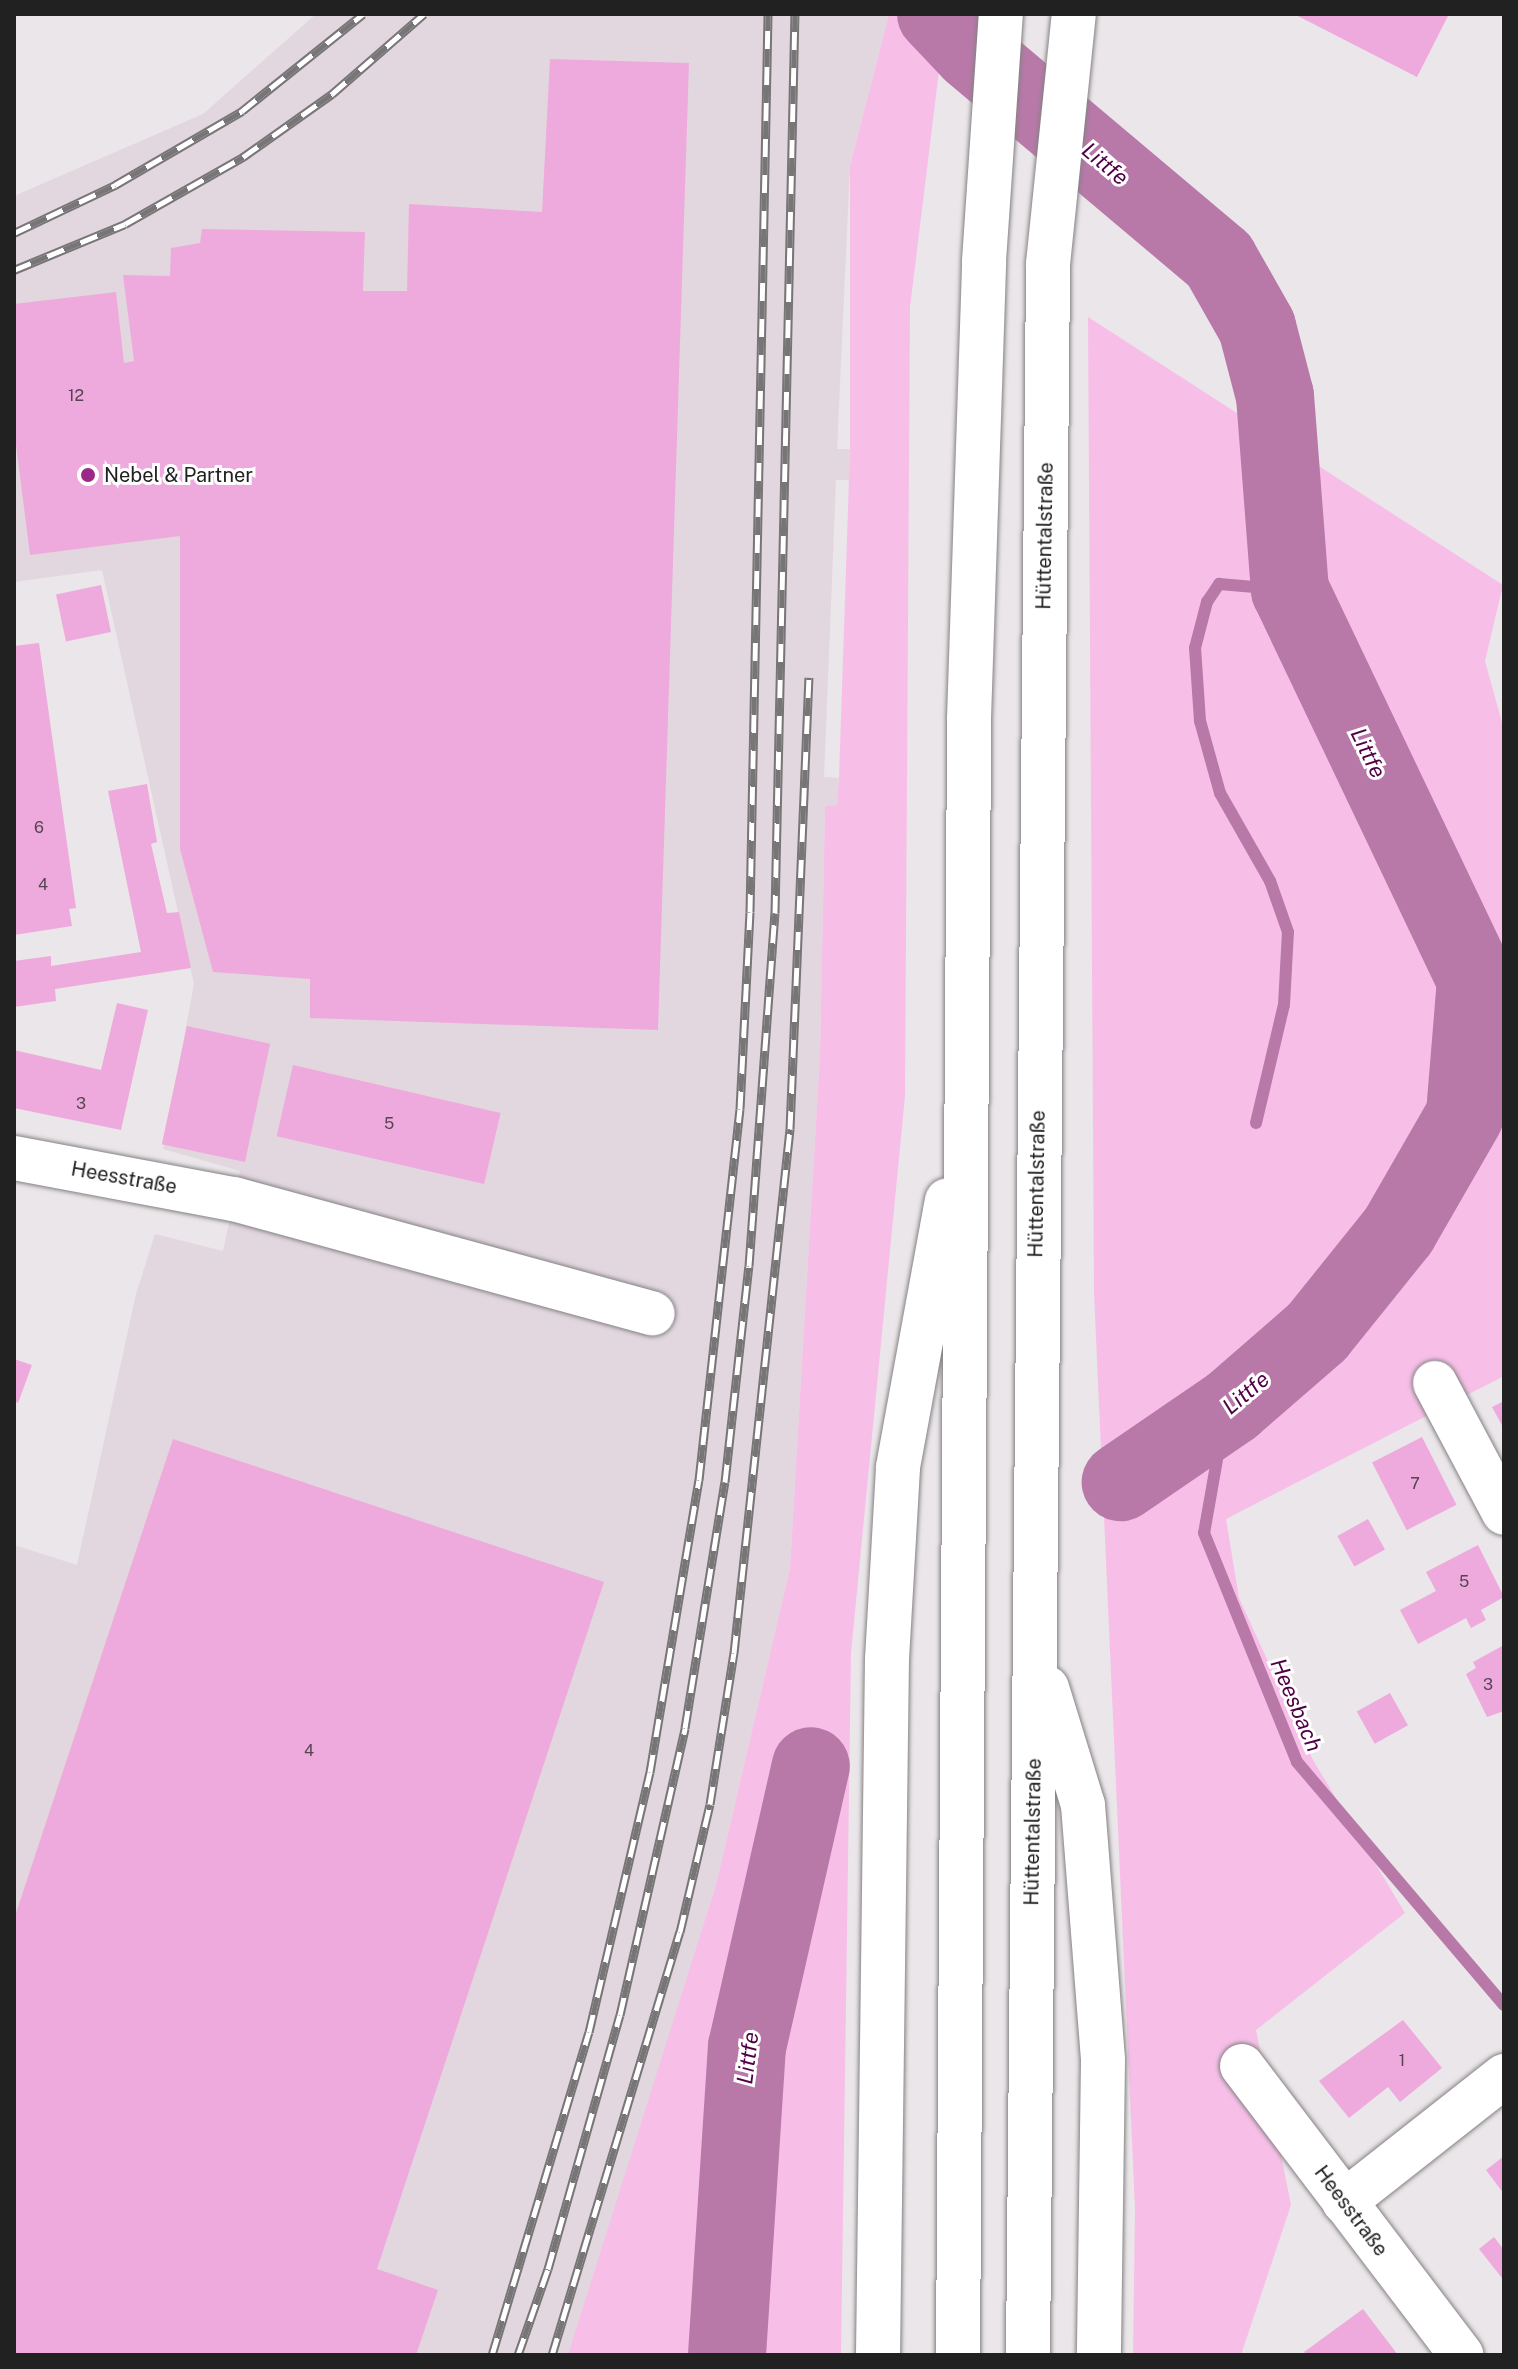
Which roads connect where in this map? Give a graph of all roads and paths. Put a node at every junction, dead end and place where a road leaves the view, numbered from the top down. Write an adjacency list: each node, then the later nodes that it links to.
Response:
1 (1001, 14): 3 (main road)
2 (1074, 14): 8 (main road, Hüttentalstraße)
3 (967, 1087): 12 (main road); 13 (main road)
4 (14, 1158): 5 (main road, Heesstraße)
5 (653, 1314)
6 (1435, 1383): 7 (main road)
7 (1504, 1513)
8 (1035, 1648): 14 (main road, Hüttentalstraße); 15 (main road)
9 (1242, 2066): 11 (main road, Heesstraße)
10 (1504, 2076): 11 (main road)
11 (1344, 2202): 16 (main road, Heesstraße)
12 (878, 2355)
13 (958, 2355)
14 (1028, 2355)
15 (1099, 2355)
16 (1461, 2355)

